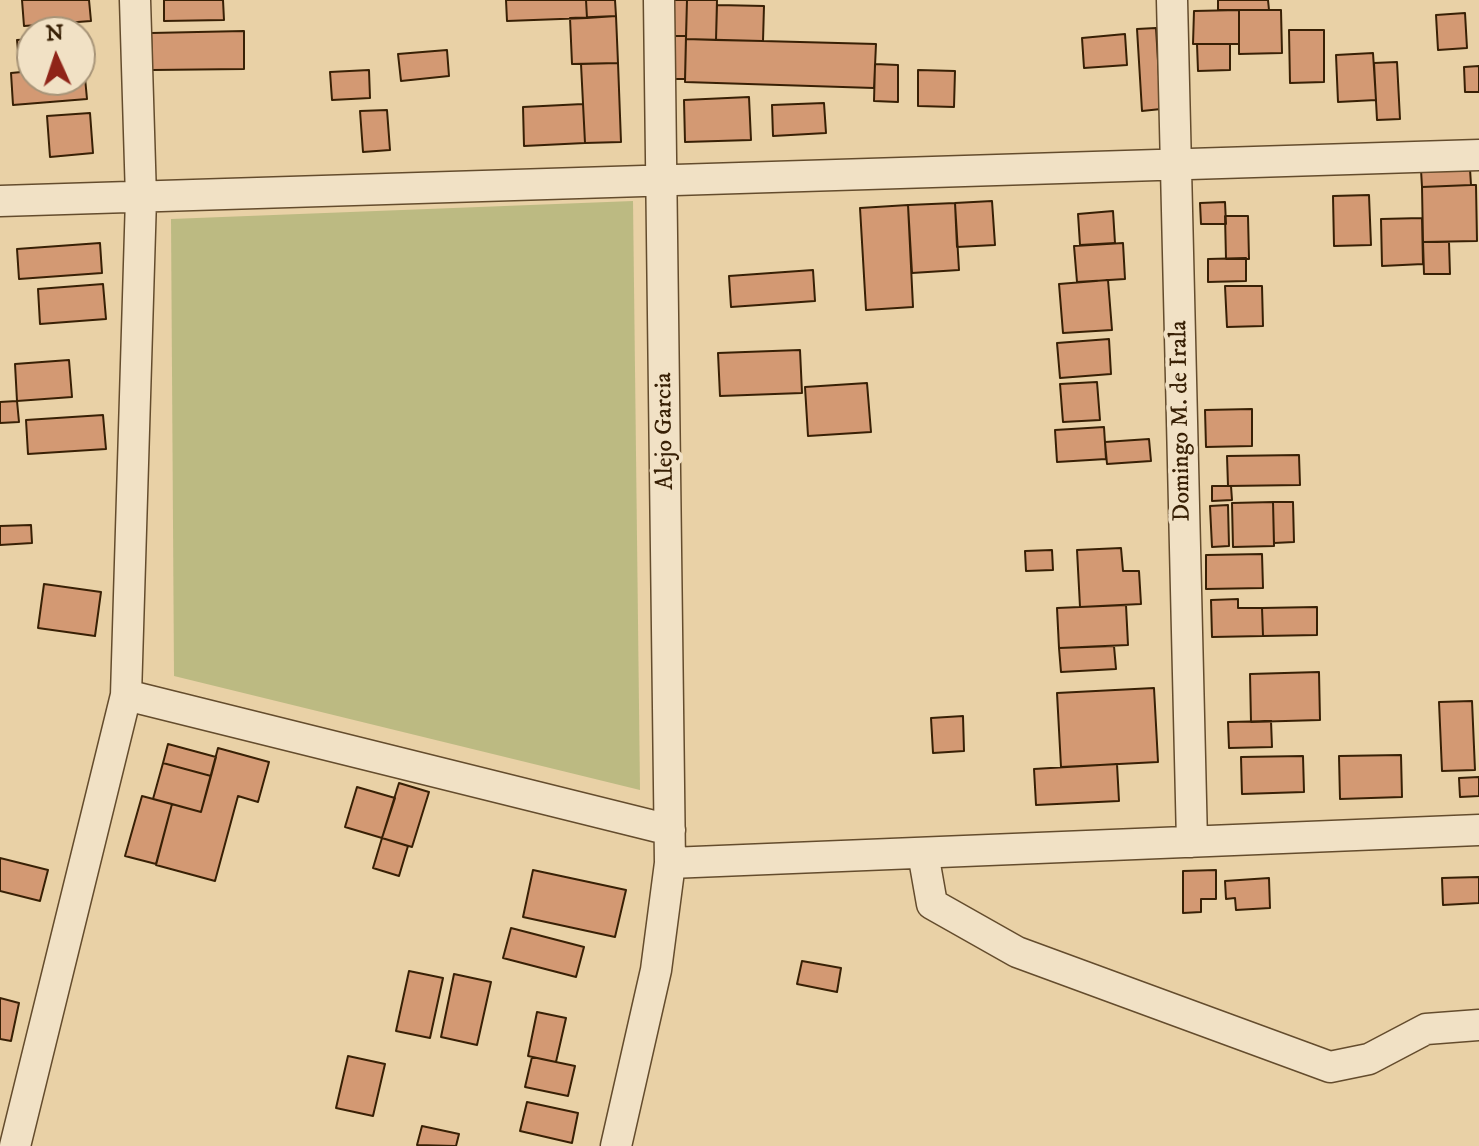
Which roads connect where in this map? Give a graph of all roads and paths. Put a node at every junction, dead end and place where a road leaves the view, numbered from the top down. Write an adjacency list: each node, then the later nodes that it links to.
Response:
1 (135, 0): 7 (street)
2 (659, 0): 6 (street, Alejo Garcia)
3 (1172, 0): 5 (street, Domingo M. de Irala)
4 (1479, 155): 5 (street)
5 (1176, 164): 6 (street); 12 (street, Domingo M. de Irala)
6 (664, 180): 7 (street); 10 (street, Alejo Garcia)
7 (141, 198): 8 (street); 9 (street)
8 (0, 201)
9 (126, 695): 10 (street); 17 (street)
10 (670, 830): 14 (street, Alejo Garcia)
11 (1479, 830): 12 (street)
12 (1192, 842): 13 (street)
13 (923, 853): 14 (street); 15 (street)
14 (670, 863): 18 (street, Alejo Garcia)
15 (1479, 1025)
16 (0, 1143): 17 (street)
17 (15, 1146)
18 (616, 1146)

